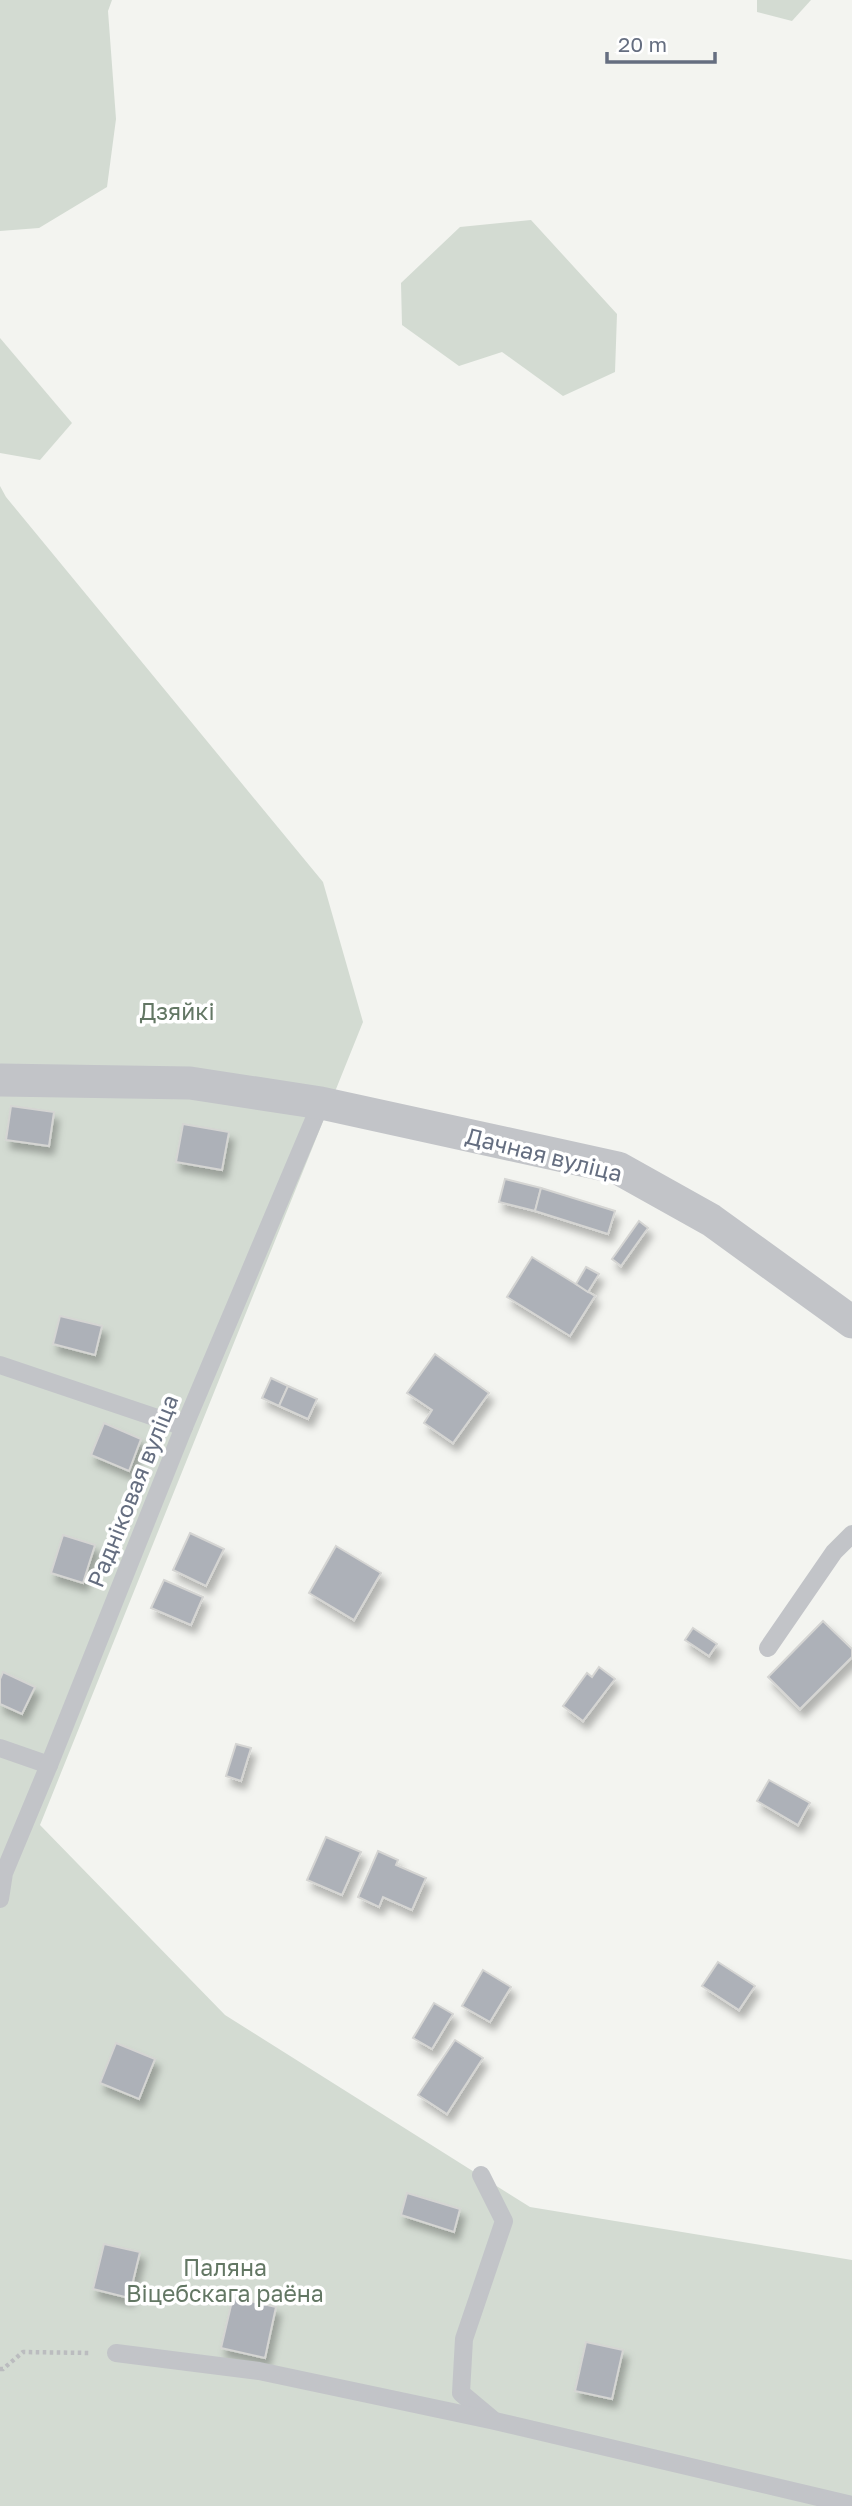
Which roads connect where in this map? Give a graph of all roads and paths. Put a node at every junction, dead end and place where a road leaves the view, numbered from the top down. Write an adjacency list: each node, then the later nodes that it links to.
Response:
1 (0, 1080): 2 (street, Дачная вуліца)
2 (321, 1104): 3 (street, Дачная вуліца); 5 (lane, Радніковая вуліца)
3 (852, 1322)
4 (0, 1365): 5 (lane)
5 (184, 1427): 9 (lane, Радніковая вуліца)
6 (852, 1534): 7 (lane)
7 (768, 1648)
8 (0, 1748): 9 (lane)
9 (49, 1765): 10 (lane, Радніковая вуліца)
10 (0, 1899)
11 (481, 2175): 14 (lane)
12 (116, 2353): 13 (path); 14 (lane)
13 (0, 2369)
14 (495, 2421): 15 (lane)
15 (852, 2505)

